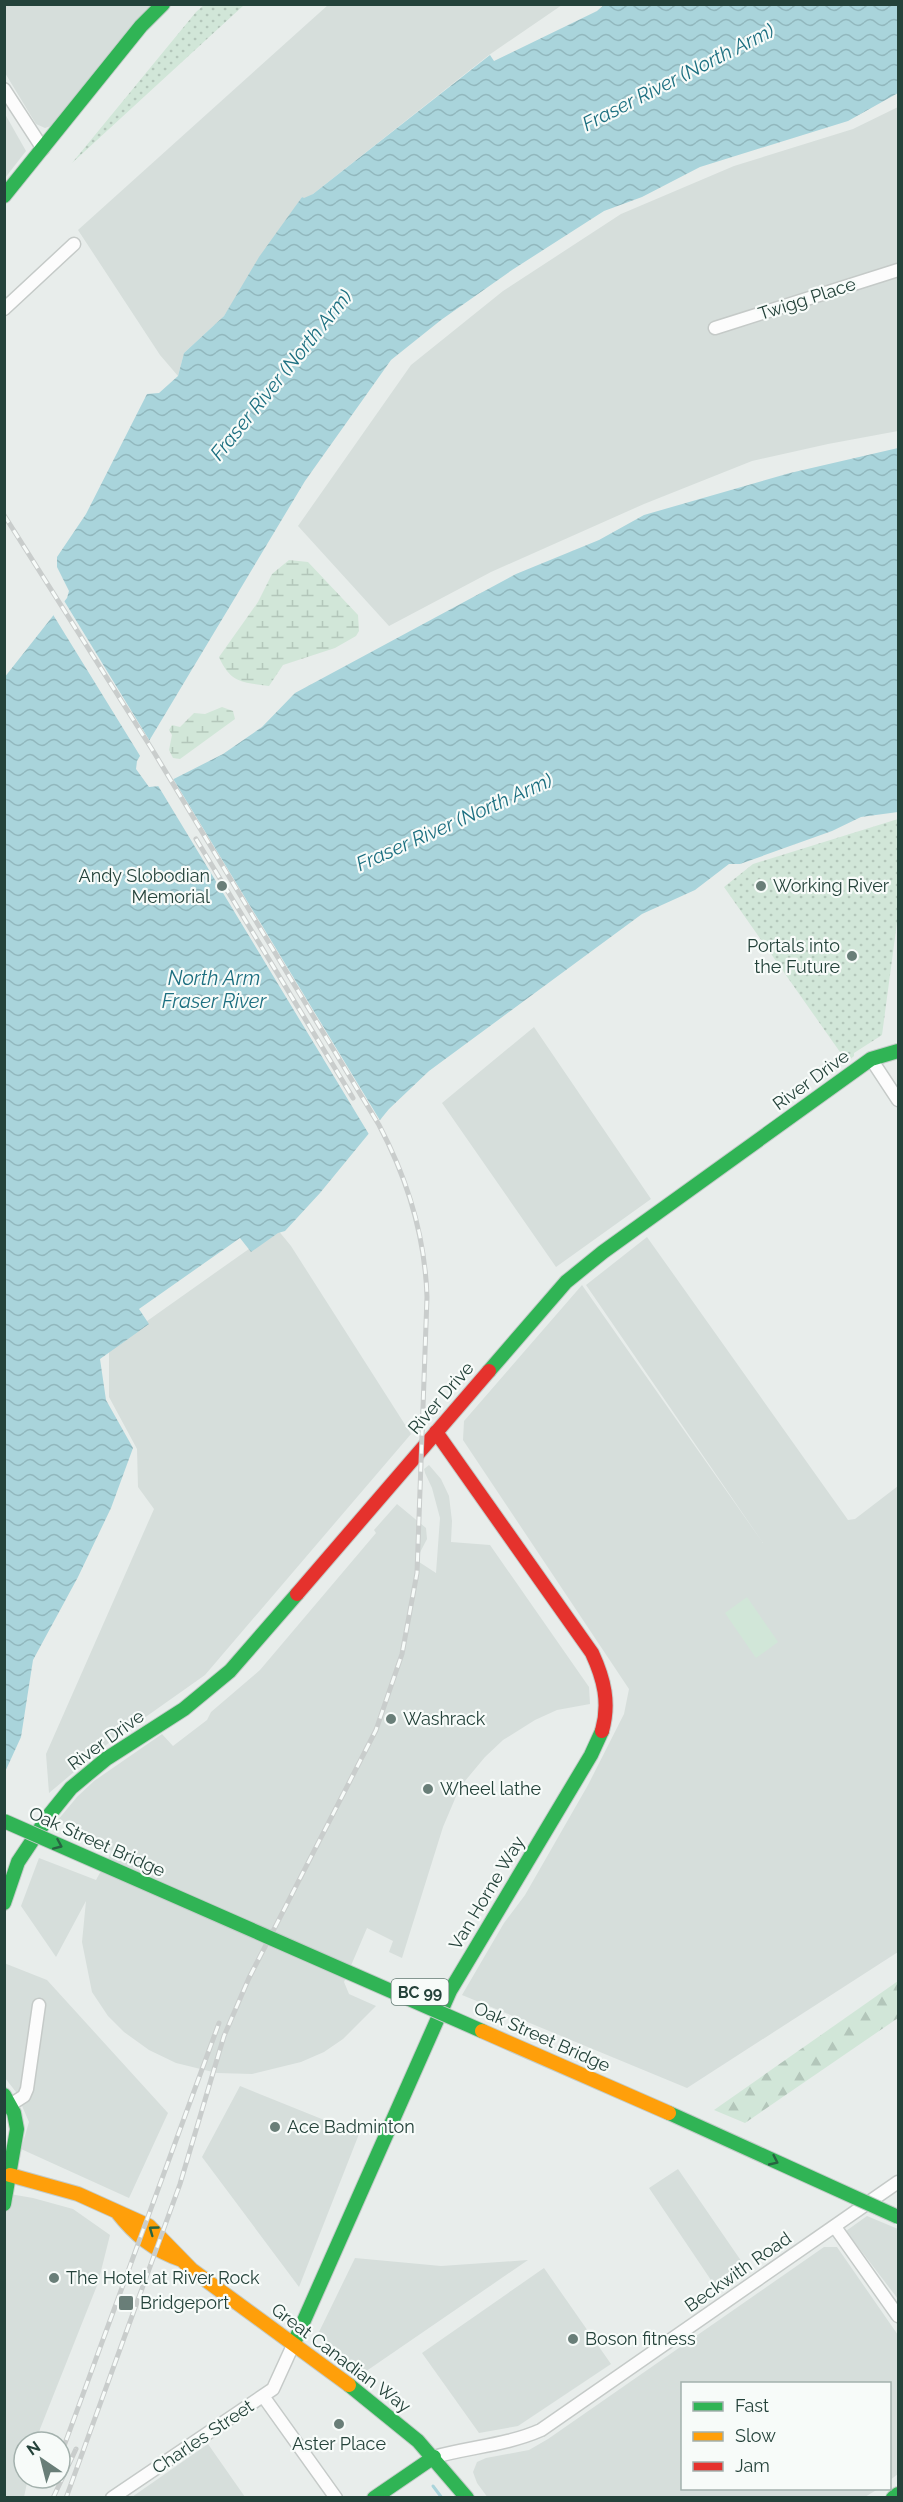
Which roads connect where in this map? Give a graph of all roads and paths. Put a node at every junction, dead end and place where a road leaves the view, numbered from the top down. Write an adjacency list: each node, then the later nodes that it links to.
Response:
1 (163, 4): 3 (main road)
2 (4, 89): 3 (street)
3 (43, 149): 4 (main road)
4 (4, 196)
5 (74, 244): 7 (street)
6 (898, 270): 8 (street, Twigg Place)
7 (4, 309)
8 (715, 328)
9 (898, 1051): 10 (main road, River Drive)
10 (871, 1059): 11 (street); 12 (main road, River Drive)
11 (898, 1100)
12 (436, 1432): 15 (main road, River Drive); 25 (main road, Van Horne Way)
13 (4, 1809): 21 (main road, Oak Street Bridge / BC 99)
14 (4, 1821): 22 (main road, Oak Street Bridge / BC 99, one-way to 22, bridge)
15 (4, 1903)
16 (39, 2005): 17 (street)
17 (7, 2100): 18 (main road)
18 (10, 2175): 20 (main road); 25 (main road, Great Canadian Way)
19 (898, 2182): 23 (street, Beckwith Road)
20 (4, 2204)
21 (898, 2204)
22 (898, 2217)
23 (835, 2227): 24 (street); 27 (street, Beckwith Road)
24 (898, 2316)
25 (294, 2343): 26 (street, Van Horne Way); 27 (main road, Great Canadian Way)
26 (263, 2396): 29 (street, Charles Street); 30 (street)
27 (434, 2457): 31 (main road, Beckwith Road); 32 (main road, Great Canadian Way)
28 (898, 2494): 33 (main road)
29 (112, 2498)
30 (336, 2498)
31 (374, 2498)
32 (467, 2498)
33 (893, 2498)

